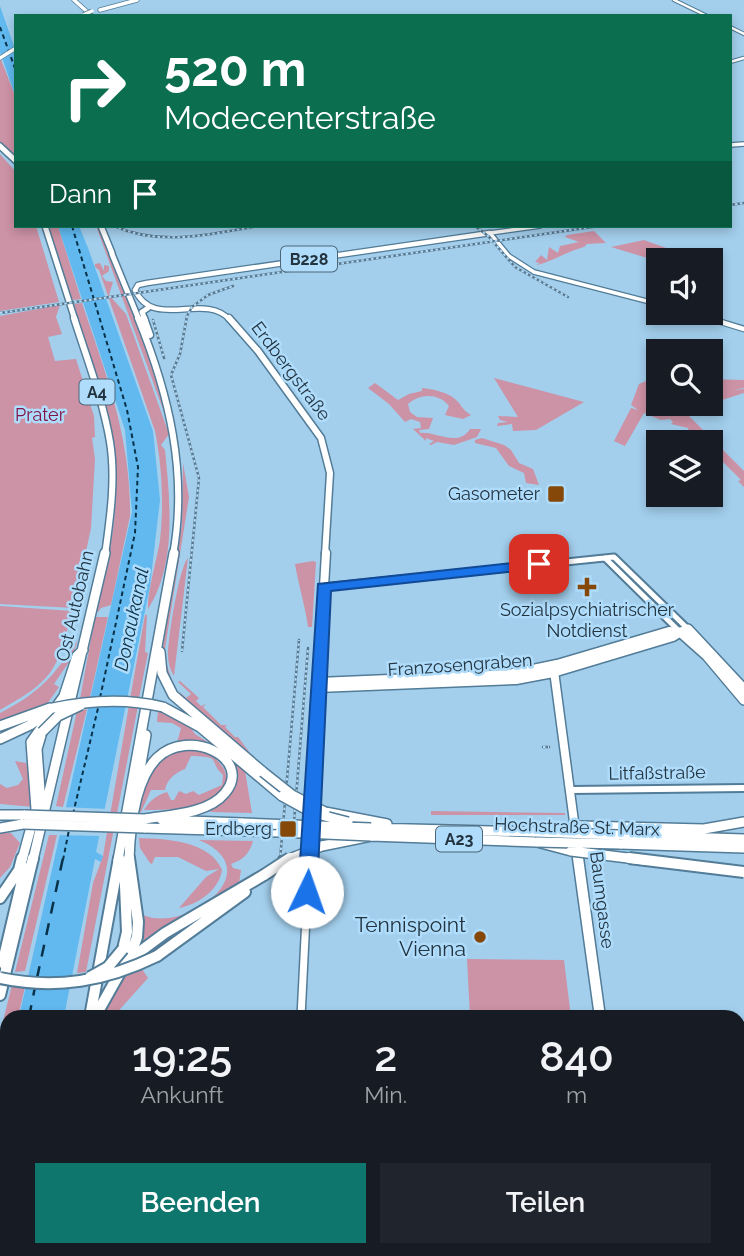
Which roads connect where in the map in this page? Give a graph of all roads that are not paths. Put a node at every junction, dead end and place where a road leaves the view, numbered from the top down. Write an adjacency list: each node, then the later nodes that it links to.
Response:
1 (74, 0): 6 (main road)
2 (124, 0): 5 (highway); 6 (highway)
3 (137, 0): 5 (highway)
4 (674, 0): 7 (main road)
5 (100, 10): 6 (highway)
6 (88, 14)
7 (702, 14)
8 (0, 146): 9 (highway)
9 (14, 159)
10 (46, 228): 25 (highway, Ost Autobahn / A4)
11 (102, 228): 20 (highway)
12 (486, 228): 14 (main road)
13 (526, 228): 14 (main road)
14 (490, 233): 15 (street); 17 (main road, B228)
15 (548, 275): 16 (street)
16 (646, 301)
17 (148, 308): 20 (highway); 22 (main road, Erdbergstraße)
18 (723, 323): 19 (street)
19 (744, 329)
20 (155, 362): 24 (highway)
21 (604, 558): 22 (street); 23 (street); 23 (street)
22 (323, 587): 28 (main road, Erdbergstraße)
23 (684, 630): 26 (main road, Franzosengraben); 27 (main road, Franzosengraben); 29 (highway); 31 (highway)
24 (158, 639): 43 (highway, bridge); 53 (highway, bridge); 55 (highway)
25 (83, 650): 32 (highway); 52 (highway, Ost Autobahn / A4)
26 (557, 664): 27 (main road); 28 (main road, Franzosengraben)
27 (553, 673): 28 (main road, Franzosengraben); 36 (main road, Baumgasse)
28 (318, 685): 57 (street, Erdbergstraße)
29 (744, 689)
30 (97, 699): 33 (highway, bridge); 43 (highway, bridge); 52 (highway, bridge)
31 (744, 700)
32 (56, 707): 34 (highway); 50 (highway)
33 (0, 726)
34 (0, 739)
35 (744, 788): 36 (main road, Litfaßstraße)
36 (571, 790): 58 (main road, Baumgasse)
37 (0, 815): 38 (highway, A23)
38 (24, 820): 40 (highway, A23, bridge); 41 (highway)
39 (744, 822): 45 (highway, bridge)
40 (144, 824): 42 (highway, A23); 51 (highway)
41 (0, 826)
42 (242, 827): 43 (highway, Hochstraße St. Marx / A23, bridge); 44 (highway, Hochstraße St. Marx / A23, bridge)
43 (407, 828): 45 (highway, Hochstraße St. Marx / A23)
44 (371, 836): 45 (highway, Hochstraße St. Marx / A23); 49 (highway, bridge)
45 (536, 837): 46 (highway, Hochstraße St. Marx / A23, bridge); 47 (highway, Hochstraße St. Marx / A23, bridge); 48 (highway, bridge)
46 (744, 839)
47 (744, 848)
48 (744, 872)
49 (249, 886): 51 (highway); 53 (highway, bridge)
50 (0, 898)
51 (128, 961): 56 (highway)
52 (3, 974): 53 (highway, bridge); 54 (highway, Ost Autobahn / A4)
53 (77, 983)
54 (0, 995)
55 (91, 1010)
56 (98, 1010)
57 (301, 1010)
58 (599, 1010)

